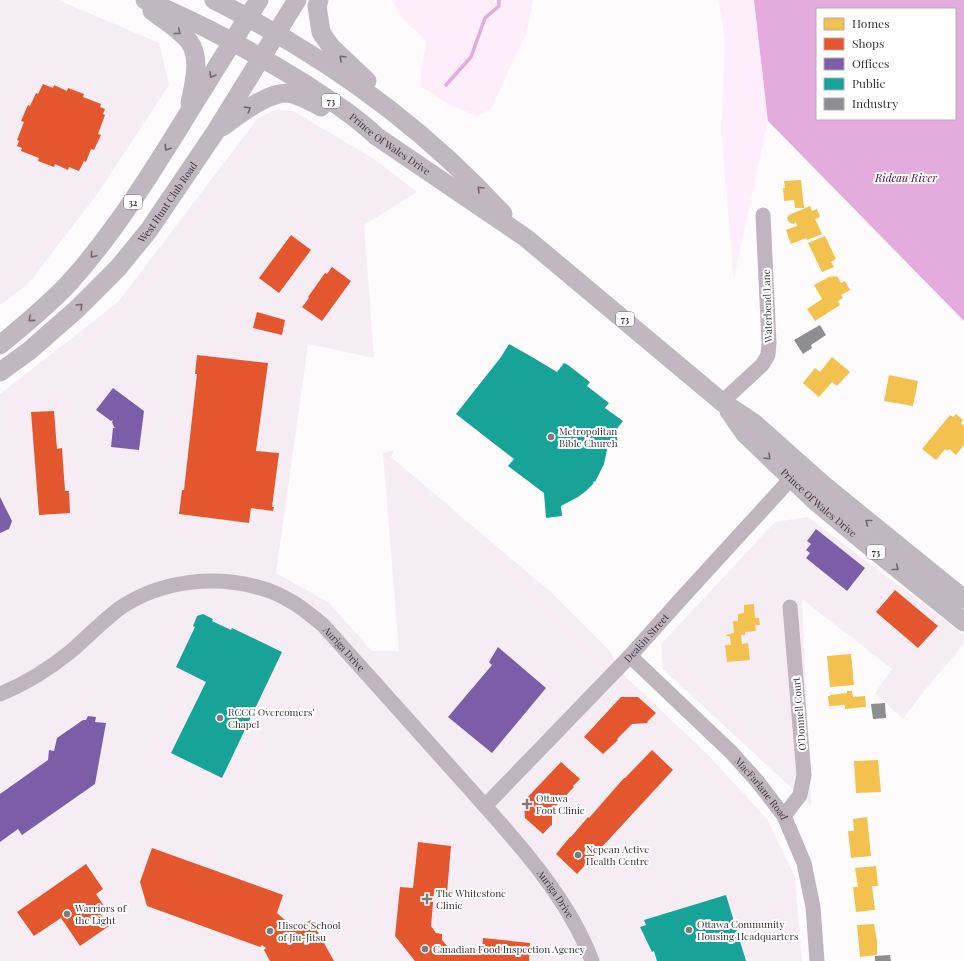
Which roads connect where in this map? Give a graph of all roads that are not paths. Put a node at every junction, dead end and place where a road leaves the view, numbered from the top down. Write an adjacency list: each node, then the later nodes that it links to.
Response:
1 (136, 0): 11 (main road, one-way to 11)
2 (145, 0): 9 (main road, Prince Of Wales Drive / 73)
3 (214, 0): 7 (main road, Prince Of Wales Drive / 73)
4 (259, 0): 7 (main road, 32)
5 (297, 0): 8 (main road, West Hunt Club Road)
6 (319, 0): 12 (main road, one-way to 6)
7 (248, 17): 8 (main road, Prince Of Wales Drive / 73); 9 (main road, 32)
8 (275, 34): 10 (main road, West Hunt Club Road); 12 (main road, Prince Of Wales Drive / 73)
9 (232, 41): 10 (main road, Prince Of Wales Drive / 73); 11 (main road, 32, one-way to 11)
10 (261, 57): 13 (main road, West Hunt Club Road); 14 (main road, Prince Of Wales Drive / 73)
11 (188, 115): 19 (main road, 32, one-way to 19)
12 (399, 116): 15 (main road, Prince Of Wales Drive / 73)
13 (216, 131): 14 (main road, one-way to 14); 20 (main road, West Hunt Club Road, one-way to 13)
14 (376, 136): 16 (main road, Prince Of Wales Drive / 73)
15 (426, 139): 16 (main road); 18 (main road, Prince Of Wales Drive / 73, one-way to 15)
16 (396, 150): 18 (main road, Prince Of Wales Drive / 73)
17 (763, 215): 21 (street, Waterbend Lane)
18 (526, 238): 21 (main road, Prince Of Wales Drive / 73)
19 (0, 345)
20 (0, 372)
21 (722, 402): 22 (main road, Prince Of Wales Drive / 73)
22 (797, 472): 23 (main road, Prince Of Wales Drive / 73, one-way to 22); 25 (main road, Prince Of Wales Drive / 73, one-way to 25); 26 (street, Deakin Street)
23 (964, 599)
24 (790, 607): 29 (street, O'Donnell Court)
25 (964, 622)
26 (630, 656): 28 (street, Deakin Street); 29 (street, MacFarlane Road)
27 (0, 694): 28 (street, Auriga Drive)
28 (485, 806): 30 (street, Auriga Drive)
29 (784, 816): 31 (street, MacFarlane Road)
30 (592, 961)
31 (817, 961)

